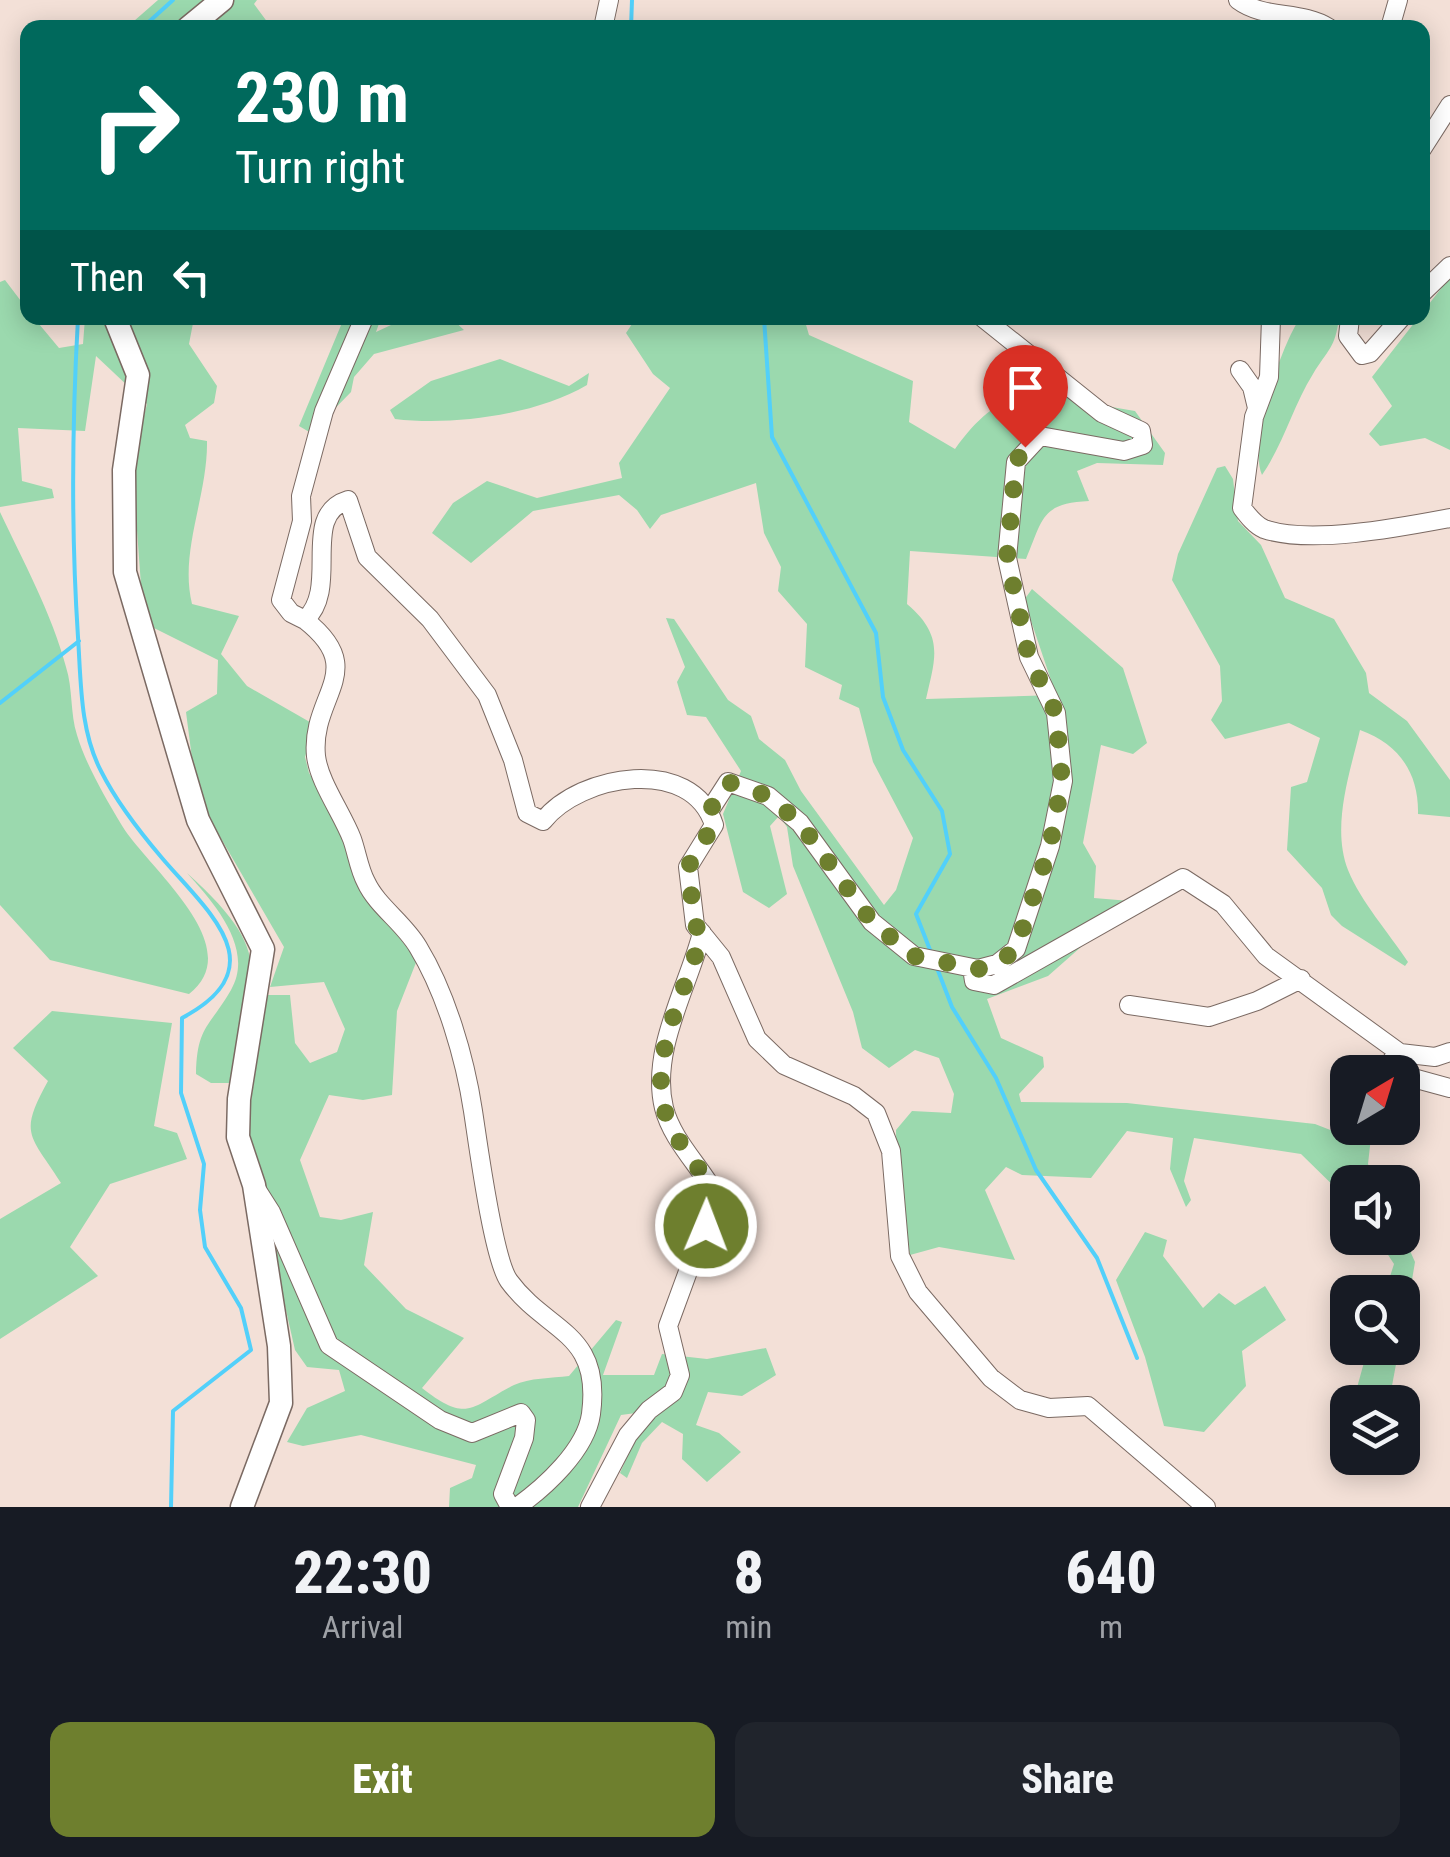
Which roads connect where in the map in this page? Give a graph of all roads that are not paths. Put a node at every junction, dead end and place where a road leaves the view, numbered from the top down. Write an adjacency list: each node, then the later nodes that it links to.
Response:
1 (222, 0): 3 (street)
2 (1238, 0): 4 (street)
3 (198, 20)
4 (1317, 20)
5 (1450, 105): 6 (street)
6 (1430, 136)
7 (1450, 266): 8 (street)
8 (1430, 285)
9 (119, 325): 27 (street)
10 (361, 325): 18 (street)
11 (992, 325): 21 (street)
12 (1270, 325): 16 (street)
13 (1349, 325): 14 (street)
14 (1395, 325)
15 (1240, 370): 16 (street)
16 (1257, 408): 17 (street)
17 (1450, 518)
18 (305, 620): 19 (street); 28 (street)
19 (710, 810): 20 (street); 21 (street)
20 (702, 933): 29 (street); 31 (street)
21 (972, 968): 22 (street)
22 (1302, 979): 23 (street); 25 (street)
23 (1130, 1005)
24 (1450, 1052): 25 (street)
25 (1400, 1053): 26 (street)
26 (1450, 1088)
27 (254, 1184): 28 (street); 30 (street)
28 (507, 1504)
29 (1203, 1506)
30 (242, 1507)
31 (590, 1507)

